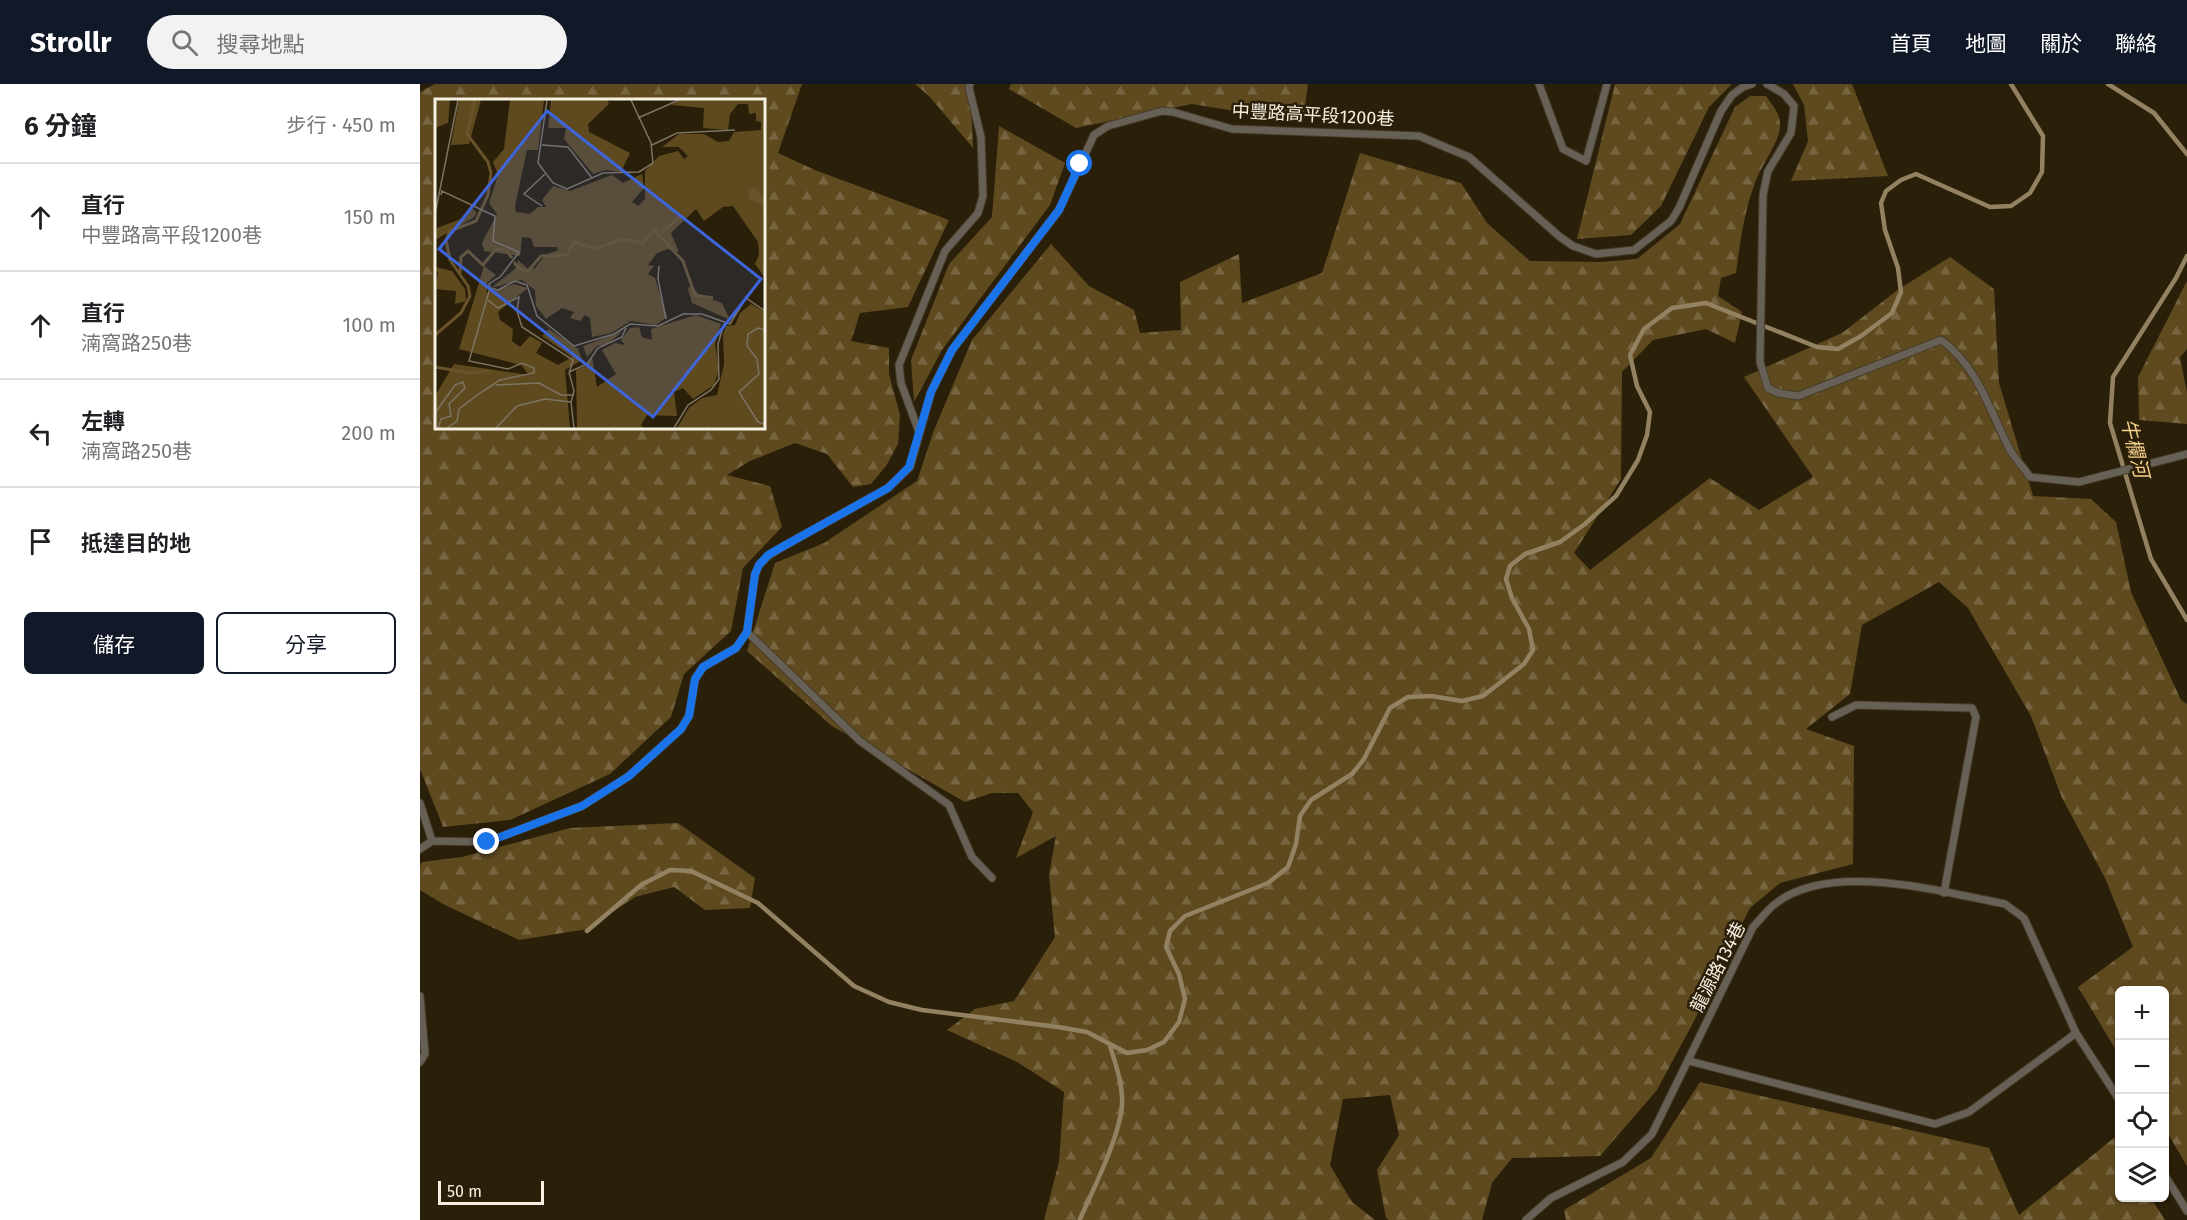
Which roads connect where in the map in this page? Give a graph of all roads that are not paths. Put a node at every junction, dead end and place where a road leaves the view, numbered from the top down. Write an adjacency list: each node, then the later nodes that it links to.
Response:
1 (970, 84): 6 (lane)
2 (1539, 84): 3 (lane)
3 (1607, 84)
4 (1752, 84): 6 (lane, 中豐路高平段1200巷)
5 (1770, 84): 7 (lane)
6 (919, 432): 8 (lane, 中豐路高平段1200巷)
7 (2187, 454)
8 (747, 632): 11 (lane); 13 (lane)
9 (1832, 717): 14 (lane)
10 (420, 803): 11 (lane)
11 (432, 841): 12 (lane)
12 (420, 849)
13 (992, 878)
14 (1944, 893): 16 (lane, 龍源路134巷); 17 (lane, 龍源路134巷)
15 (420, 996): 18 (lane)
16 (2076, 1033): 17 (lane); 19 (lane, 龍源路134巷)
17 (1689, 1061): 22 (lane, 龍源路134巷)
18 (420, 1062)
19 (2115, 1094)
20 (2169, 1182): 21 (lane)
21 (2187, 1211)
22 (1526, 1220)

